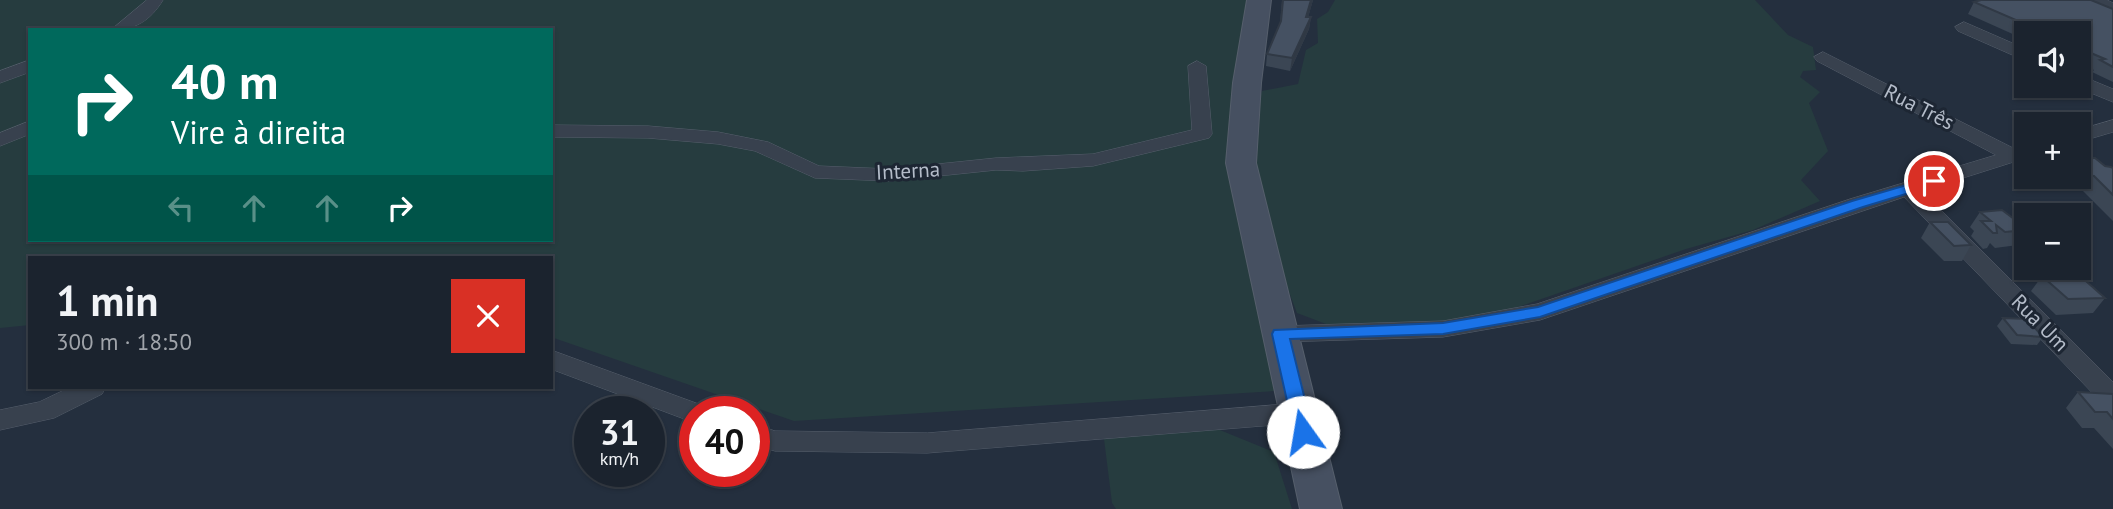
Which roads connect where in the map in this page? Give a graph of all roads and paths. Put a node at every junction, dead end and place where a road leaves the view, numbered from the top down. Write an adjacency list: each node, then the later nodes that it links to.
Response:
1 (155, 0): 6 (street)
2 (1259, 0): 22 (street)
3 (2093, 0): 4 (street)
4 (2113, 9)
5 (1964, 27): 7 (street)
6 (122, 28)
7 (2014, 50)
8 (1823, 57): 19 (street, Rua Três)
9 (28, 66): 11 (street)
10 (1197, 66): 16 (street, Interna)
11 (0, 77)
12 (2091, 86): 13 (street)
13 (2113, 96)
14 (2113, 126): 17 (street)
15 (28, 128): 18 (street)
16 (553, 131)
17 (2091, 132)
18 (0, 140)
19 (2014, 151)
20 (2014, 156): 21 (street)
21 (1908, 189): 22 (street); 25 (street, Rua Um)
22 (1280, 334): 27 (street)
23 (553, 360): 26 (street)
24 (89, 389): 28 (street)
25 (2113, 398)
26 (679, 407)
27 (1298, 413): 29 (street); 30 (street)
28 (0, 420)
29 (770, 439)
30 (1321, 509)

